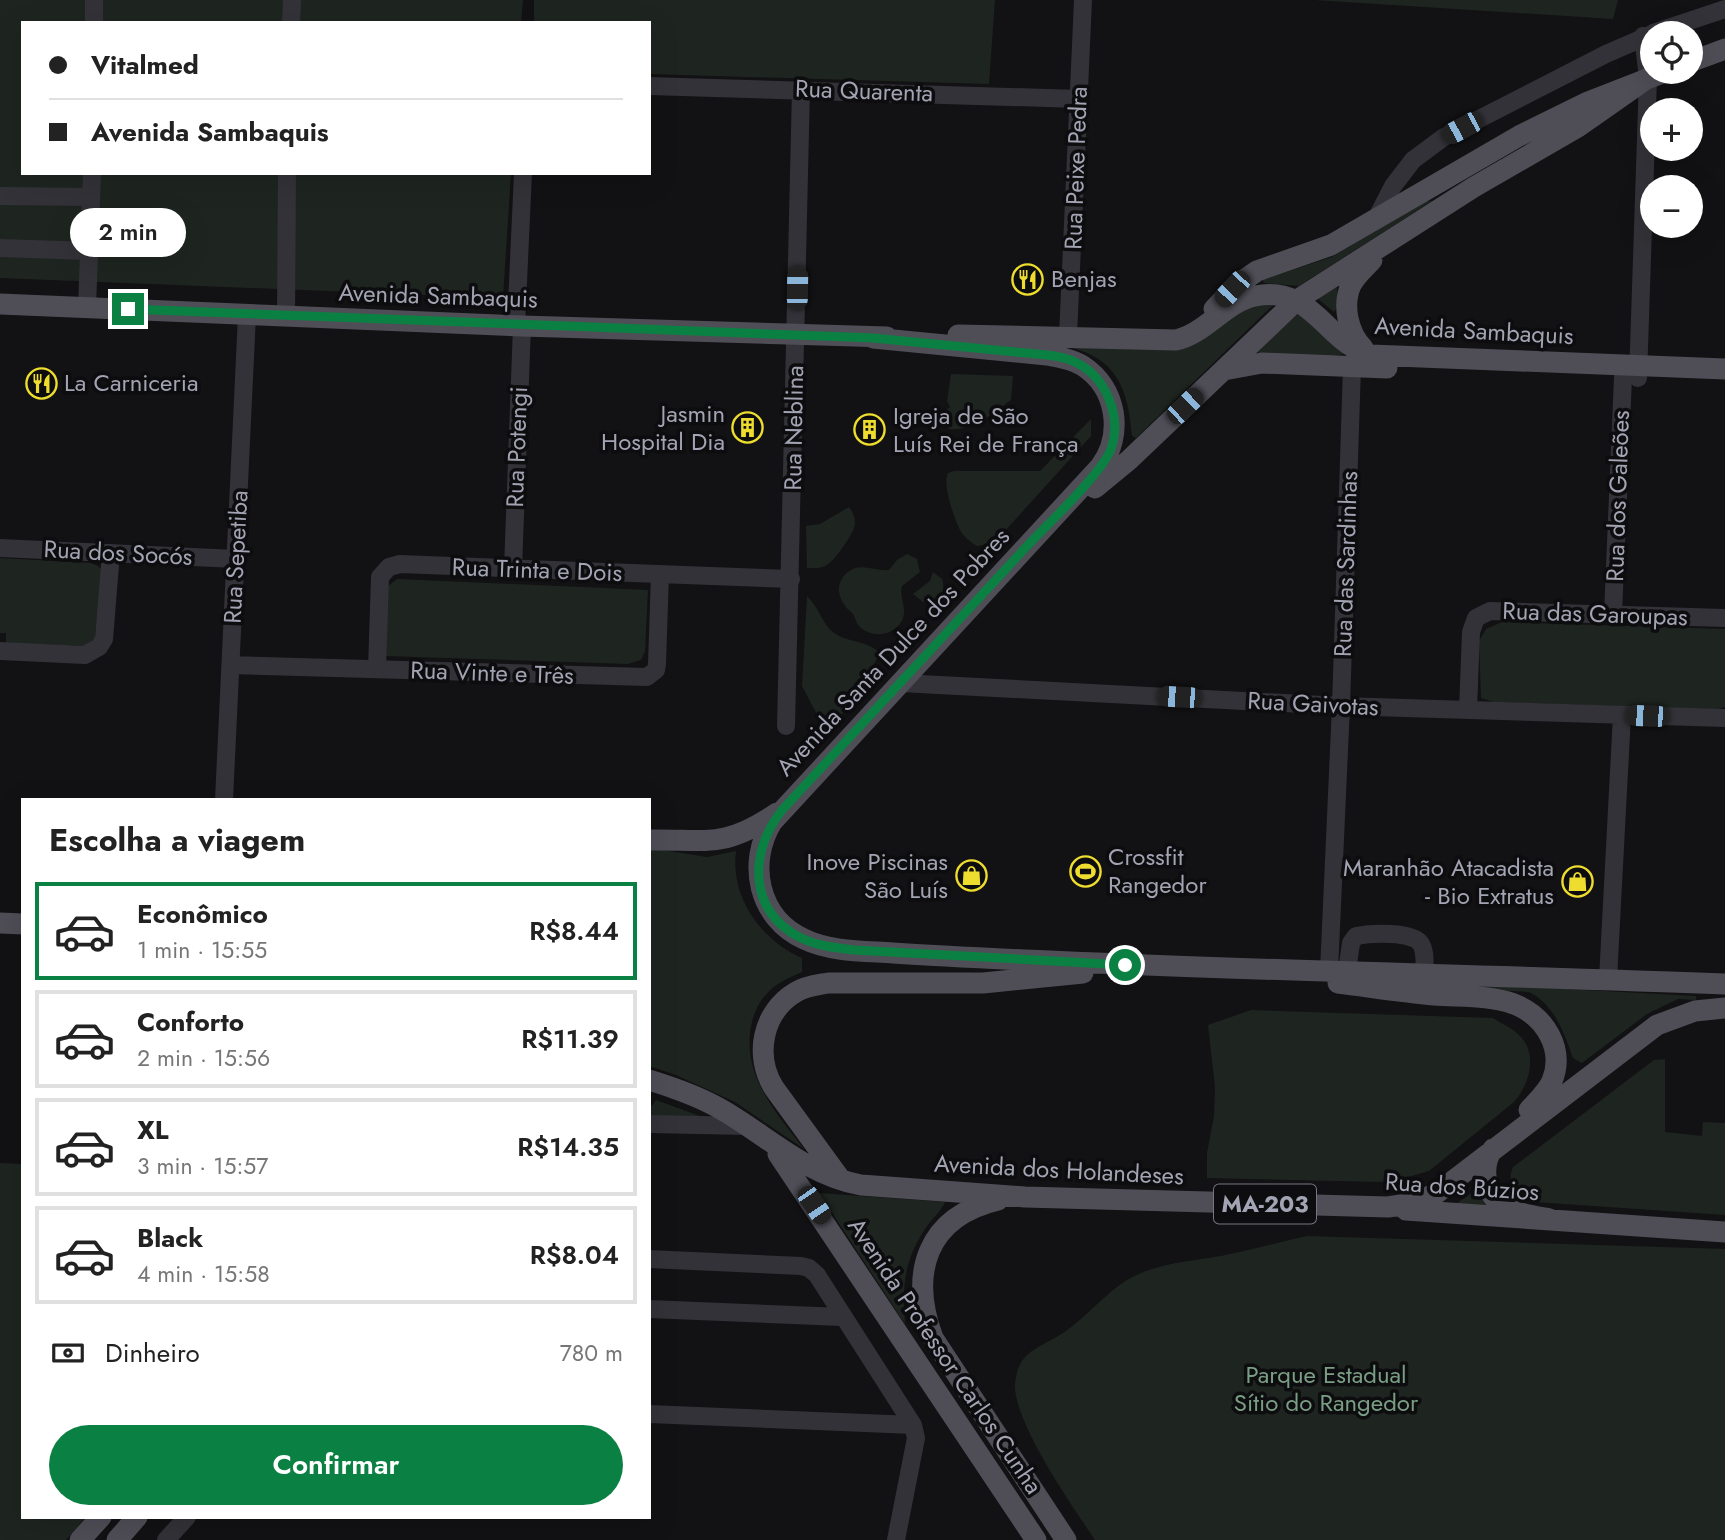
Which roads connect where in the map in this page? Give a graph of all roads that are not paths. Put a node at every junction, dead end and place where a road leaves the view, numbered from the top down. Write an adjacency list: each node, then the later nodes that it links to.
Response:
1 (94, 0): 5 (street)
2 (1083, 0): 16 (street, Rua Peixe Pedra)
3 (292, 2): 6 (street)
4 (1725, 9): 7 (street)
5 (94, 21)
6 (291, 21)
7 (1689, 21)
8 (1640, 39): 22 (street)
9 (1725, 49): 10 (main road)
10 (1703, 57)
11 (1640, 81): 22 (main road)
12 (1642, 84): 23 (main road, Avenida Santa Dulce dos Pobres)
13 (1655, 84): 40 (street, Rua dos Galeões)
14 (651, 86): 15 (street, Rua Quarenta)
15 (801, 89): 16 (street, Rua Quarenta); 33 (street, Rua Neblina)
16 (1079, 99): 34 (street, Rua Peixe Pedra)
17 (92, 175): 21 (street)
18 (287, 175): 30 (street)
19 (523, 175): 31 (street, Rua Potengi)
20 (0, 196): 21 (street)
21 (91, 197): 25 (street)
22 (1374, 222): 32 (main road)
23 (1395, 236): 26 (main road, Avenida Santa Dulce dos Pobres); 36 (main road)
24 (0, 248): 25 (street)
25 (89, 251): 28 (street)
26 (1297, 300): 32 (main road, Avenida Sambaquis); 36 (main road, Avenida Sambaquis); 39 (main road, Avenida Santa Dulce dos Pobres)
27 (0, 304): 28 (main road, Avenida Sambaquis)
28 (88, 308): 29 (main road, Avenida Sambaquis)
29 (247, 314): 30 (main road, Avenida Sambaquis); 46 (street, Rua Sepetiba)
30 (286, 316): 31 (main road, Avenida Sambaquis)
31 (519, 326): 33 (main road, Avenida Sambaquis); 47 (street, Rua Potengi)
32 (1191, 333): 34 (main road, Avenida Sambaquis)
33 (797, 335): 35 (main road, Avenida Sambaquis); 49 (street, Rua Neblina)
34 (1068, 336): 35 (main road, Avenida Sambaquis)
35 (873, 338): 42 (main road, Avenida Sambaquis)
36 (1377, 355): 40 (main road, Avenida Sambaquis)
37 (1352, 367): 39 (main road, Avenida Sambaquis); 40 (main road, Avenida Sambaquis); 56 (street, Rua das Sardinhas)
38 (1725, 369): 40 (main road, Avenida Sambaquis)
39 (1222, 370): 43 (main road, Avenida Santa Dulce dos Pobres)
40 (1633, 374): 41 (main road, Avenida Sambaquis); 50 (street, Rua dos Galeões)
41 (1725, 381)
42 (1112, 444): 43 (main road, Avenida Santa Dulce dos Pobres)
43 (1042, 531): 55 (main road, Avenida Santa Dulce dos Pobres)
44 (0, 548): 45 (street, Rua dos Socós)
45 (111, 553): 46 (street, Rua dos Socós); 52 (street)
46 (236, 559): 53 (street, Rua Sepetiba)
47 (513, 569): 48 (street, Rua Trinta e Dois); 54 (street, Rua Trinta e Dois)
48 (660, 574): 49 (street, Rua Trinta e Dois); 54 (street, Rua Vinte e Três)
49 (791, 579): 60 (street, Rua Neblina)
50 (1613, 614): 51 (street, Rua das Garoupas); 57 (street, Rua das Garoupas)
51 (1725, 618)
52 (0, 651)
53 (231, 665): 54 (street, Rua Vinte e Três); 61 (street, Rua Sepetiba)
54 (377, 669)
55 (901, 683): 56 (street, Rua Gaivotas); 62 (main road, Avenida Santa Dulce dos Pobres)
56 (1341, 706): 57 (street, Rua Gaivotas); 68 (street, Rua das Sardinhas)
57 (1468, 710): 58 (street, Rua Gaivotas)
58 (1622, 715): 59 (street, Rua Gaivotas); 70 (street)
59 (1725, 718)
60 (786, 726)
61 (224, 798)
62 (783, 809): 63 (main road); 66 (main road)
63 (651, 840)
64 (0, 923): 65 (main road)
65 (21, 924)
66 (1152, 966): 67 (main road); 77 (main road)
67 (1232, 970): 68 (main road); 76 (main road)
68 (1338, 971): 69 (main road); 69 (street)
69 (1425, 973): 70 (main road)
70 (1608, 979): 71 (main road)
71 (1725, 984)
72 (1725, 1008): 76 (main road, Avenida dos Holandeses / MA-203)
73 (655, 1083): 75 (main road, Avenida dos Holandeses / MA-203)
74 (651, 1124): 75 (street)
75 (754, 1130): 77 (main road, Avenida dos Holandeses / MA-203); 94 (main road, Avenida Professor Carlos Cunha)
76 (1490, 1153): 79 (main road, Avenida dos Holandeses / MA-203); 80 (main road, Rua dos Búzios)
77 (842, 1181): 78 (main road, Avenida dos Holandeses / MA-203)
78 (1025, 1197): 79 (main road, Avenida dos Holandeses / MA-203); 95 (main road, Avenida Professor Carlos Cunha)
79 (1371, 1207): 80 (main road, Rua dos Búzios)
80 (1550, 1219): 81 (main road, Rua dos Búzios)
81 (1725, 1232)
82 (651, 1259): 84 (street)
83 (651, 1309): 84 (street)
84 (842, 1317): 86 (street)
85 (651, 1414): 86 (street)
86 (913, 1425): 93 (street)
87 (99, 1519): 90 (main road)
88 (135, 1519): 91 (main road)
89 (185, 1519): 92 (street)
90 (80, 1540)
91 (117, 1540)
92 (166, 1540)
93 (896, 1540)
94 (1036, 1540)
95 (1066, 1540)

